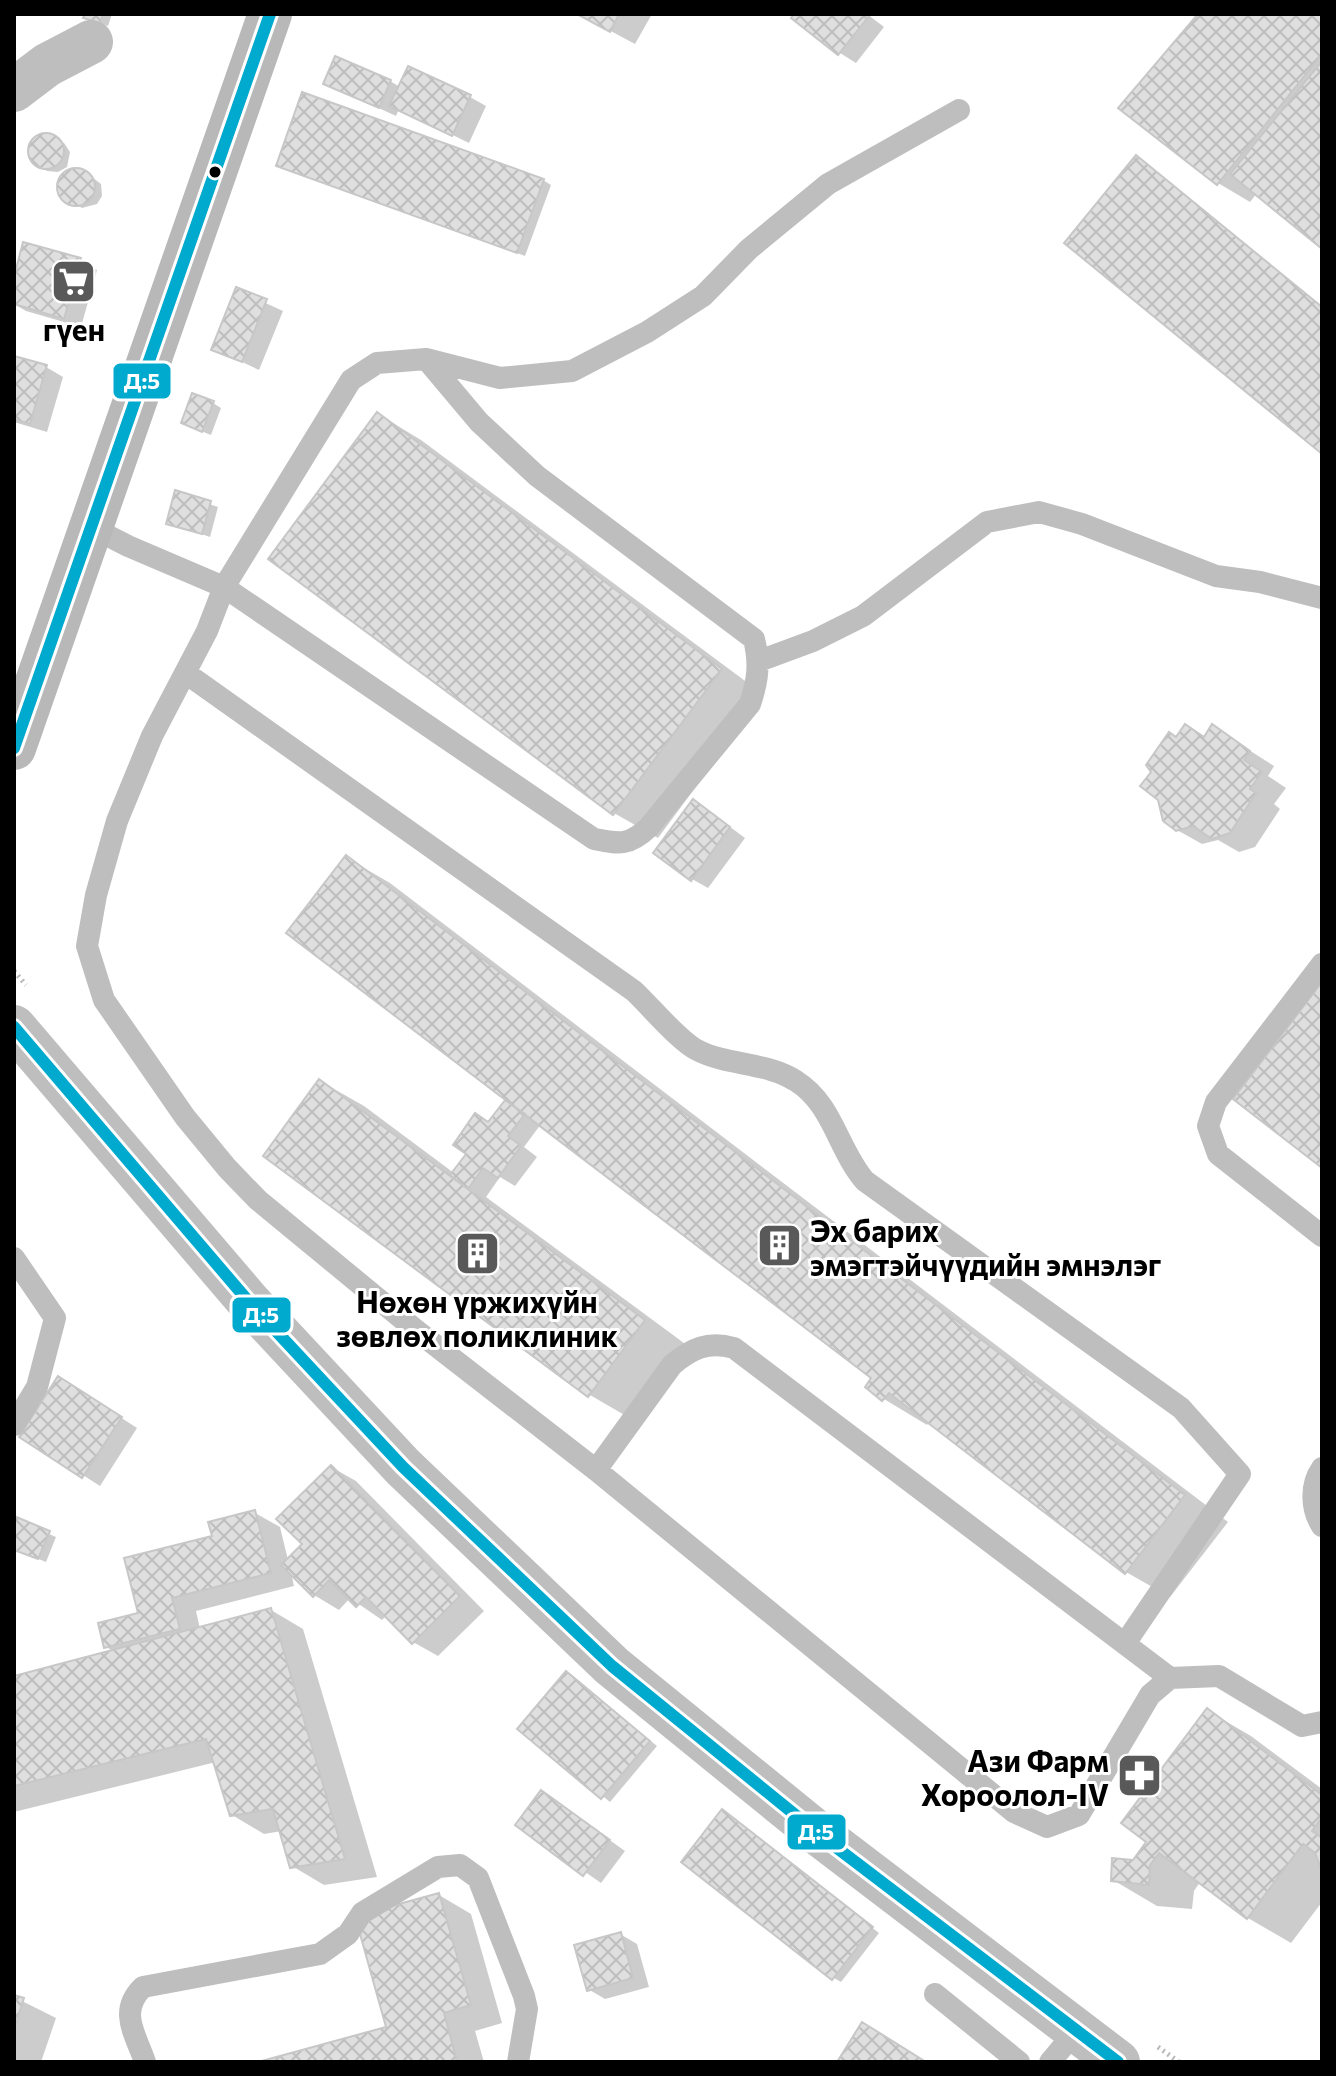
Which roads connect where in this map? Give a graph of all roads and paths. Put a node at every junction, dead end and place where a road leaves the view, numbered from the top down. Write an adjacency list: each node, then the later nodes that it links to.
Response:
1 (270, 14): 6 (main road)
2 (91, 42): 3 (street)
3 (14, 90)
4 (959, 110): 5 (lane)
5 (426, 359): 7 (lane); 9 (lane)
6 (89, 526): 7 (lane); 10 (main road)
7 (224, 587): 9 (lane); 11 (lane)
8 (1322, 598): 9 (lane)
9 (759, 661)
10 (26, 673): 12 (main road)
11 (187, 674): 20 (lane); 22 (lane)
12 (14, 748)
13 (1322, 964): 16 (lane)
14 (14, 971): 15 (path)
15 (24, 1011): 26 (street)
16 (1322, 1236)
17 (14, 1258): 18 (lane)
18 (14, 1425)
19 (1322, 1468): 21 (lane)
20 (596, 1470): 22 (lane); 23 (lane)
21 (1322, 1526)
22 (1126, 1642): 23 (lane)
23 (1170, 1678): 24 (lane)
24 (1322, 1722)
25 (935, 1994): 30 (lane)
26 (1064, 2046): 27 (street)
27 (1126, 2057): 31 (path)
28 (145, 2062): 29 (lane)
29 (518, 2062)
30 (1019, 2062)
31 (1179, 2062)

